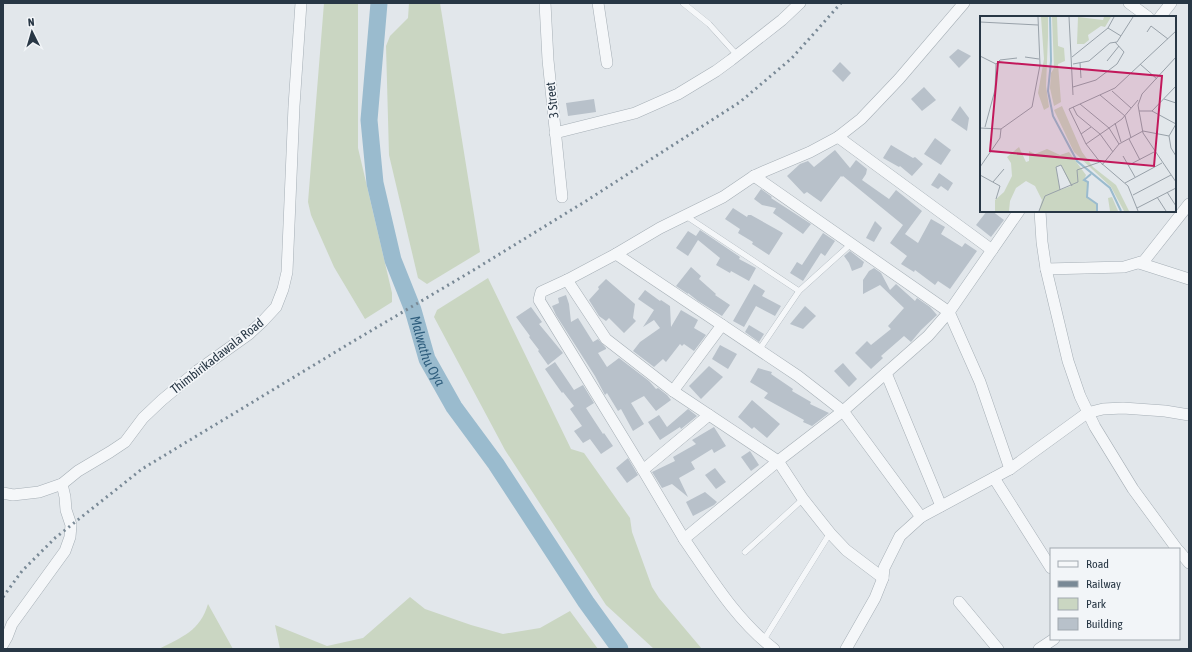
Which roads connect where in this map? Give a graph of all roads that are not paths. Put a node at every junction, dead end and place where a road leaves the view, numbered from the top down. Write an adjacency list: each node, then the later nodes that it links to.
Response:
1 (301, 3): 42 (street, Thimbirikadawala Road)
2 (545, 3): 13 (street, 3 Street)
3 (598, 3): 12 (street)
4 (683, 3): 11 (lane)
5 (800, 3): 11 (street)
6 (964, 3): 14 (street)
7 (1128, 3): 9 (street)
8 (1171, 3): 10 (street)
9 (1147, 16)
10 (1161, 16)
11 (737, 56): 13 (street)
12 (607, 63)
13 (555, 133): 16 (street, 3 Street)
14 (838, 137): 15 (street); 22 (street)
15 (754, 176): 20 (street); 21 (street)
16 (562, 197)
17 (1189, 204): 24 (street)
18 (1018, 212): 22 (street)
19 (1040, 212): 25 (street)
20 (686, 216): 23 (street); 28 (lane)
21 (851, 244): 28 (lane); 29 (street)
22 (992, 250): 29 (street)
23 (616, 254): 27 (street); 30 (street)
24 (1139, 263): 25 (street); 26 (street)
25 (1046, 268): 35 (street)
26 (1189, 279)
27 (567, 280): 33 (street); 40 (street)
28 (799, 291): 31 (lane)
29 (949, 312): 32 (street); 39 (street)
30 (722, 325): 31 (street); 33 (street)
31 (759, 350): 34 (street)
32 (886, 373): 34 (street); 45 (street)
33 (673, 391): 36 (street)
34 (843, 411): 38 (street); 46 (street)
35 (1087, 413): 37 (street); 39 (street); 49 (street)
36 (709, 415): 38 (street); 40 (street)
37 (1189, 415)
38 (778, 461): 44 (street); 48 (street)
39 (1010, 469): 41 (street)
40 (643, 470): 48 (street)
41 (994, 478): 45 (street); 53 (street)
42 (62, 484): 43 (street, Thimbirikadawala Road); 58 (street)
43 (3, 493)
44 (803, 499): 47 (street); 50 (lane)
45 (941, 506): 46 (street)
46 (922, 517): 54 (street)
47 (830, 533): 54 (street); 57 (lane)
48 (684, 540): 57 (street)
49 (1175, 548)
50 (745, 552)
51 (1180, 554): 52 (street)
52 (1189, 563)
53 (1050, 566)
54 (883, 578): 60 (street)
55 (959, 602): 61 (street)
56 (1053, 640): 62 (street)
57 (763, 641): 59 (street)
58 (3, 644)
59 (774, 649)
60 (846, 649)
61 (998, 649)
62 (1040, 649)

